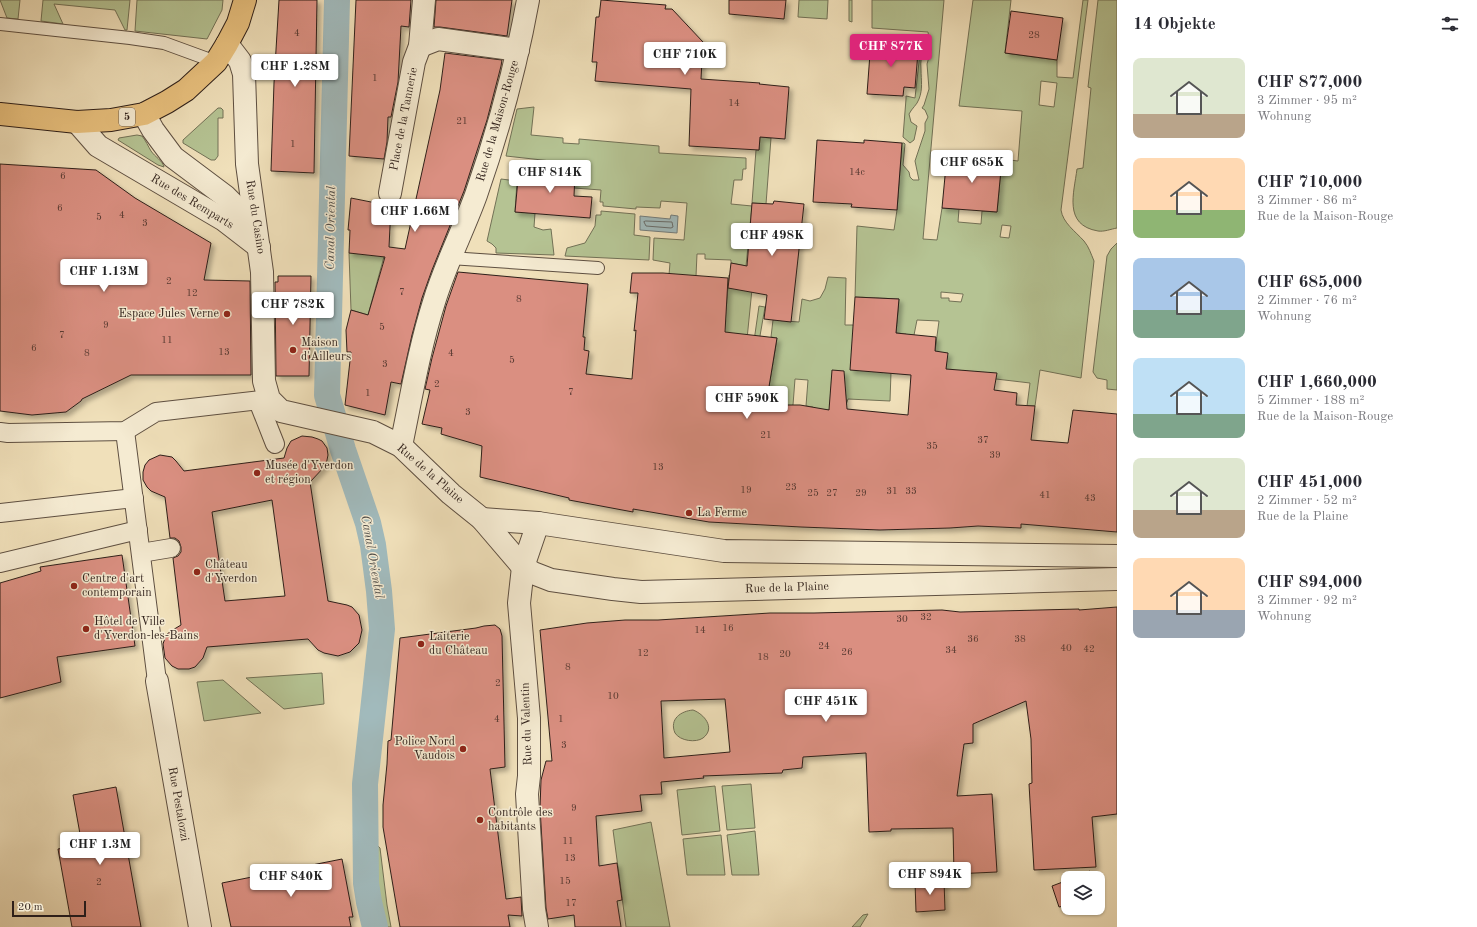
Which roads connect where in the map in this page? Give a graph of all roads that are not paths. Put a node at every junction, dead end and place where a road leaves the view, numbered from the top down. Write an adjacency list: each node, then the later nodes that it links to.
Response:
1 (245, 0): 7 (main road, 5)
2 (424, 0): 5 (street, Place de la Tannerie)
3 (528, 0): 6 (street, Rue de la Maison-Rouge)
4 (0, 24): 7 (lane)
5 (420, 46): 6 (street); 11 (street, Place de la Tannerie)
6 (518, 50): 13 (street, Rue de la Maison-Rouge)
7 (222, 53): 9 (main road, 5); 12 (street, Rue du Casino)
8 (0, 114): 10 (main road, 5)
9 (144, 114): 10 (main road, 5); 12 (street, Rue des Remparts)
10 (78, 122): 12 (street, Rue des Remparts)
11 (390, 193)
12 (259, 247): 15 (street, Rue du Casino)
13 (450, 258): 14 (lane); 19 (street, Rue de la Maison-Rouge)
14 (598, 268)
15 (263, 400): 16 (street); 18 (street); 19 (street, Rue de la Plaine)
16 (125, 430): 17 (street); 20 (street)
17 (0, 432)
18 (275, 444)
19 (401, 446): 22 (street, Rue de la Plaine)
20 (134, 498): 21 (street); 24 (street)
21 (0, 513)
22 (482, 519): 23 (street); 29 (street, Rue de la Plaine)
23 (538, 523): 27 (street); 29 (street, Rue du Valentin)
24 (138, 530): 26 (street); 28 (street)
25 (171, 548): 26 (street)
26 (141, 553): 31 (street)
27 (1117, 556)
28 (0, 563)
29 (523, 567): 30 (street, Rue de la Plaine); 33 (street, Rue du Valentin)
30 (1117, 579)
31 (157, 681): 32 (street, Rue Pestalozzi)
32 (200, 927)
33 (537, 927)

